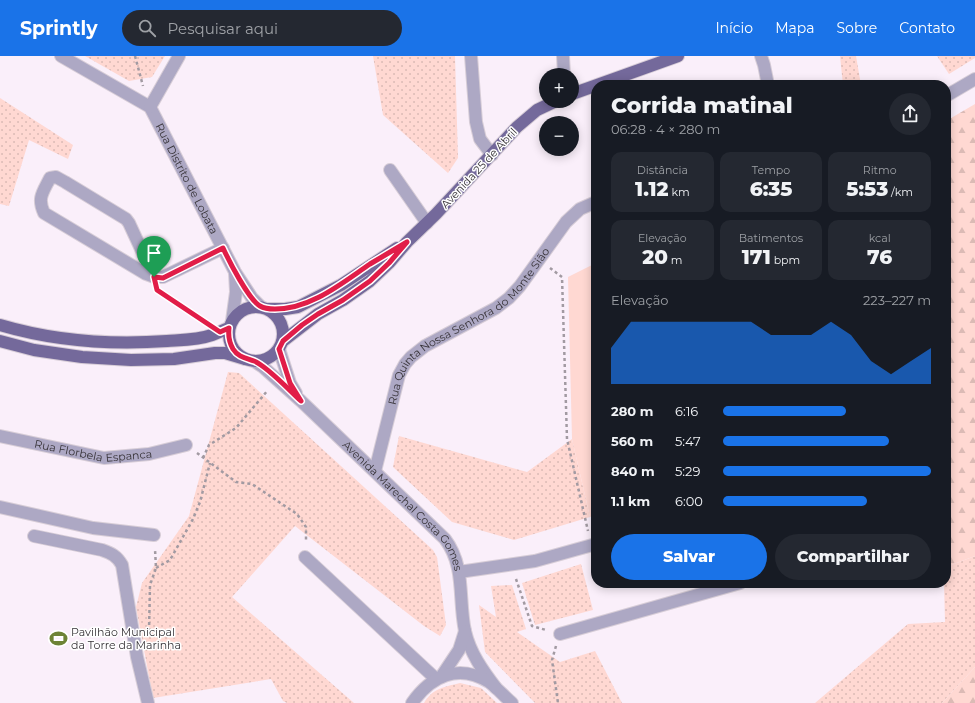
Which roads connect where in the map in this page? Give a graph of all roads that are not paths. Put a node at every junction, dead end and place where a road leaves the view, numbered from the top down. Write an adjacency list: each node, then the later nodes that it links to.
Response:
1 (60, 56): 14 (street)
2 (179, 56): 14 (street)
3 (471, 56): 16 (street)
4 (563, 56): 7 (street)
5 (678, 56): 9 (main road)
6 (761, 56): 10 (street)
7 (564, 68)
8 (975, 79): 13 (street)
9 (611, 80)
10 (767, 80)
11 (591, 87): 12 (main road)
12 (579, 91)
13 (951, 93)
14 (150, 108): 21 (street, Rua Distrito de Lobata)
15 (541, 108): 16 (main road, Avenida 25 de Abril)
16 (492, 155): 19 (main road, Avenida 25 de Abril)
17 (390, 170): 19 (street)
18 (591, 204): 33 (street, Rua Quinta Nossa Senhora do Monte Sião)
19 (427, 223): 20 (main road, Avenida 25 de Abril)
20 (407, 242): 24 (main road, Avenida 25 de Abril); 28 (main road, Avenida 25 de Abril)
21 (223, 248): 22 (street, Rua Distrito de Lobata); 23 (street)
22 (235, 272): 24 (street, Rua Distrito de Lobata); 26 (street, Rua Distrito de Lobata)
23 (154, 277): 23 (street)
24 (264, 308): 26 (main road); 28 (main road)
25 (0, 325): 26 (main road)
26 (227, 327): 29 (main road)
27 (0, 341): 29 (main road)
28 (281, 345): 29 (main road); 30 (street, Avenida Marechal Costa Gomes)
29 (250, 360): 30 (street, Avenida Marechal Costa Gomes)
30 (301, 401): 33 (street, Avenida Marechal Costa Gomes)
31 (0, 436): 32 (street, Rua Florbela Espanca)
32 (186, 444)
33 (375, 471): 39 (street, Avenida Marechal Costa Gomes)
34 (0, 507): 35 (street)
35 (154, 535)
36 (34, 536): 45 (street)
37 (591, 546): 39 (street)
38 (305, 557): 43 (street)
39 (459, 572): 41 (street, Avenida Marechal Costa Gomes)
40 (722, 588): 42 (street)
41 (465, 630): 43 (street, Avenida Marechal Costa Gomes); 44 (street, Avenida Marechal Costa Gomes)
42 (560, 634)
43 (439, 678): 44 (street); 46 (street, Avenida Marechal Costa Gomes)
44 (496, 688): 47 (street)
45 (148, 703)
46 (412, 703)
47 (512, 703)

